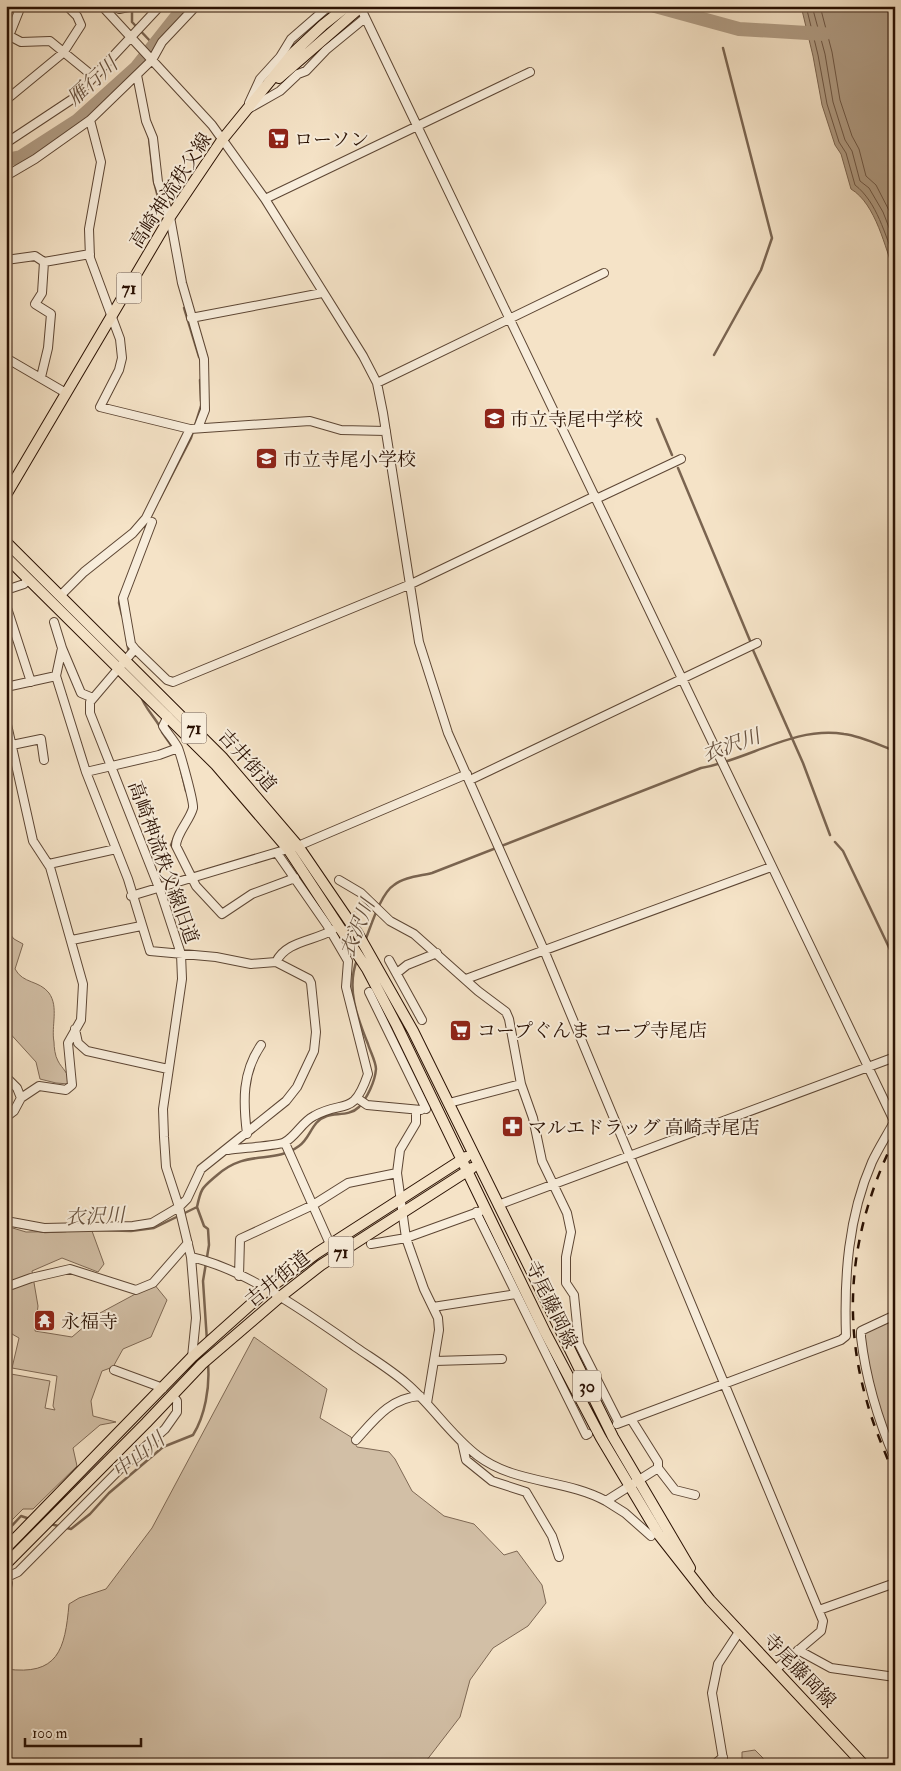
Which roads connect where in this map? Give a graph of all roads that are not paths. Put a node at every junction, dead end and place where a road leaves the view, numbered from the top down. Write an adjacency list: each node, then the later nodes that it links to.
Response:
1 (21, 6): 11 (street)
2 (67, 6): 13 (street)
3 (102, 6): 12 (street)
4 (116, 6): 9 (street)
5 (160, 6): 12 (street)
6 (196, 6): 14 (street)
7 (329, 6): 20 (street)
8 (347, 6): 18 (main road, 高崎神流秩父線 / 71)
9 (130, 7)
10 (363, 12): 18 (main road, 高崎神流秩父線 / 71); 20 (street); 22 (street)
11 (6, 35): 13 (street)
12 (130, 37): 14 (street); 17 (street)
13 (63, 53): 17 (street); 19 (street)
14 (152, 60): 16 (street); 23 (street)
15 (530, 72): 22 (street)
16 (137, 75): 21 (street); 27 (street)
17 (94, 77): 24 (street)
18 (264, 90): 20 (main road, 高崎神流秩父線 / 71)
19 (6, 100)
20 (246, 110): 23 (main road, 高崎神流秩父線 / 71)
21 (90, 120): 25 (street); 28 (street)
22 (416, 125): 26 (street); 35 (street)
23 (222, 140): 26 (street); 27 (main road, 高崎神流秩父線 / 71)
24 (6, 143)
25 (6, 176)
26 (264, 199): 32 (street)
27 (170, 216): 33 (main road, 高崎神流秩父線 / 71); 34 (street)
28 (90, 254): 30 (street); 33 (street)
29 (6, 260): 30 (street)
30 (44, 262): 37 (street)
31 (604, 274): 35 (street)
32 (322, 293): 34 (street); 38 (street)
33 (112, 318): 39 (main road, 高崎神流秩父線 / 71); 40 (street)
34 (191, 318): 40 (street)
35 (511, 318): 38 (street); 44 (street)
36 (6, 358): 37 (street)
37 (41, 377): 39 (street)
38 (376, 383): 41 (street)
39 (66, 393): 43 (main road, 高崎神流秩父線 / 71)
40 (194, 428): 41 (street); 51 (street)
41 (386, 431): 49 (street)
42 (681, 459): 44 (street)
43 (6, 495)
44 (595, 498): 49 (street); 60 (street)
45 (152, 522): 56 (street)
46 (6, 542): 51 (main road, 吉井街道 / 71)
47 (6, 557): 48 (main road, 吉井街道 / 71)
48 (28, 580): 50 (street); 58 (main road, 吉井街道 / 71)
49 (411, 584): 56 (street); 71 (street)
50 (6, 590)
51 (60, 596): 57 (main road, 吉井街道 / 71)
52 (6, 604): 61 (street)
53 (54, 622): 55 (street)
54 (757, 643): 60 (street)
55 (62, 648): 59 (street); 63 (street)
56 (135, 650): 57 (street)
57 (126, 660): 58 (street); 73 (main road, 吉井街道 / 71)
58 (117, 669): 63 (street); 64 (main road, 吉井街道 / 71)
59 (56, 676): 61 (street); 70 (street)
60 (683, 679): 71 (street); 76 (street)
61 (31, 682): 62 (street)
62 (6, 687)
63 (92, 698): 69 (street, 高崎神流秩父線旧道)
64 (168, 716): 67 (street); 73 (main road, 吉井街道 / 71)
65 (6, 720): 66 (street)
66 (12, 745): 68 (street); 75 (street)
67 (178, 748): 69 (street); 77 (street)
68 (44, 760)
69 (110, 765): 70 (street); 80 (street, 高崎神流秩父線旧道)
70 (86, 772): 72 (street)
71 (469, 777): 73 (street); 85 (street)
72 (116, 848): 75 (street); 81 (street)
73 (293, 848): 74 (street); 103 (main road, 吉井街道 / 71); 104 (main road, 吉井街道 / 71)
74 (277, 853): 77 (street); 78 (street)
75 (48, 864): 84 (street)
76 (772, 866): 85 (street); 97 (street)
77 (192, 877): 78 (street); 80 (street)
78 (295, 878): 83 (street)
79 (339, 880): 86 (street)
80 (159, 887): 81 (street); 87 (street, 高崎神流秩父線旧道)
81 (131, 896): 82 (street)
82 (142, 926): 84 (street); 87 (street)
83 (332, 930): 89 (street); 102 (street)
84 (72, 940): 94 (street)
85 (544, 950): 91 (street); 112 (street)
86 (437, 953): 90 (street); 91 (street)
87 (181, 954): 89 (street); 98 (street, 高崎神流秩父線旧道)
88 (389, 960): 90 (street)
89 (276, 962): 108 (street)
90 (397, 973): 93 (street)
91 (466, 979): 100 (street)
92 (369, 992): 104 (street)
93 (422, 1020)
94 (76, 1029): 98 (street); 101 (street)
95 (261, 1045): 108 (street)
96 (895, 1057): 97 (street)
97 (869, 1068): 107 (street); 112 (street)
98 (168, 1069): 121 (street, 高崎神流秩父線旧道)
99 (6, 1077): 101 (street)
100 (522, 1084): 103 (street); 117 (street)
101 (21, 1098): 106 (street)
102 (357, 1098): 105 (street); 109 (street)
103 (449, 1103): 111 (main road, 71)
104 (431, 1108): 105 (street); 113 (main road, 71)
105 (416, 1111): 116 (street)
106 (6, 1117)
107 (894, 1122): 140 (street)
108 (246, 1134): 110 (street)
109 (284, 1144): 110 (street); 118 (street)
110 (228, 1150): 121 (street)
111 (472, 1154): 113 (main road, 吉井街道 / 71); 114 (main road, 71)
112 (628, 1157): 117 (street); 140 (street)
113 (461, 1160): 115 (main road, 71); 119 (main road, 吉井街道 / 71)
114 (478, 1165): 115 (main road, 吉井街道 / 71); 120 (main road, 寺尾藤岡線 / 30)
115 (466, 1171): 119 (main road, 吉井街道 / 71); 122 (main road, 寺尾藤岡線 / 30)
116 (397, 1173): 118 (street); 119 (street)
117 (555, 1184): 120 (street); 145 (street)
118 (312, 1205): 126 (street); 129 (street)
119 (402, 1206): 124 (street); 126 (main road, 吉井街道 / 71); 133 (main road, 吉井街道 / 71)
120 (498, 1206): 151 (main road, 寺尾藤岡線 / 30)
121 (179, 1207): 123 (street); 125 (street, 高崎神流秩父線旧道)
122 (481, 1210): 124 (street); 132 (street); 151 (main road, 寺尾藤岡線 / 30)
123 (6, 1221)
124 (406, 1238): 127 (street); 134 (street)
125 (188, 1242): 128 (street, 高崎神流秩父線旧道); 130 (street)
126 (330, 1244): 131 (main road, 吉井街道 / 71)
127 (371, 1244)
128 (191, 1257): 129 (street); 136 (street, 高崎神流秩父線旧道)
129 (239, 1276): 131 (street)
130 (6, 1287)
131 (267, 1290): 133 (street); 136 (main road, 吉井街道 / 71)
132 (516, 1294): 134 (street); 146 (street)
133 (280, 1297): 142 (main road, 吉井街道 / 71); 143 (street)
134 (433, 1307): 138 (street)
135 (895, 1315): 149 (street)
136 (192, 1357): 141 (main road, 71)
137 (502, 1360): 138 (street)
138 (435, 1361): 144 (street)
139 (114, 1370): 141 (street)
140 (725, 1384): 145 (street); 161 (street)
141 (163, 1388): 155 (main road, 71)
142 (172, 1395): 157 (main road, 71); 158 (street)
143 (420, 1396): 144 (street); 147 (street)
144 (427, 1403): 148 (street)
145 (631, 1420): 150 (street)
146 (588, 1434)
147 (356, 1440)
148 (462, 1442): 153 (street); 156 (street)
149 (895, 1459)
150 (658, 1468): 151 (street); 152 (street)
151 (634, 1484): 153 (street); 162 (main road, 寺尾藤岡線 / 30)
152 (695, 1495)
153 (606, 1501): 154 (street)
154 (651, 1536)
155 (6, 1548)
156 (559, 1557)
157 (6, 1564)
158 (7, 1576): 160 (street)
159 (895, 1583): 161 (street)
160 (6, 1592)
161 (819, 1610): 163 (street)
162 (739, 1632): 164 (main road, 寺尾藤岡線 / 30); 166 (street)
163 (798, 1650): 164 (street); 165 (street)
164 (775, 1670): 168 (main road, 寺尾藤岡線 / 30)
165 (895, 1677)
166 (723, 1761): 167 (street)
167 (714, 1765)
168 (864, 1765)

